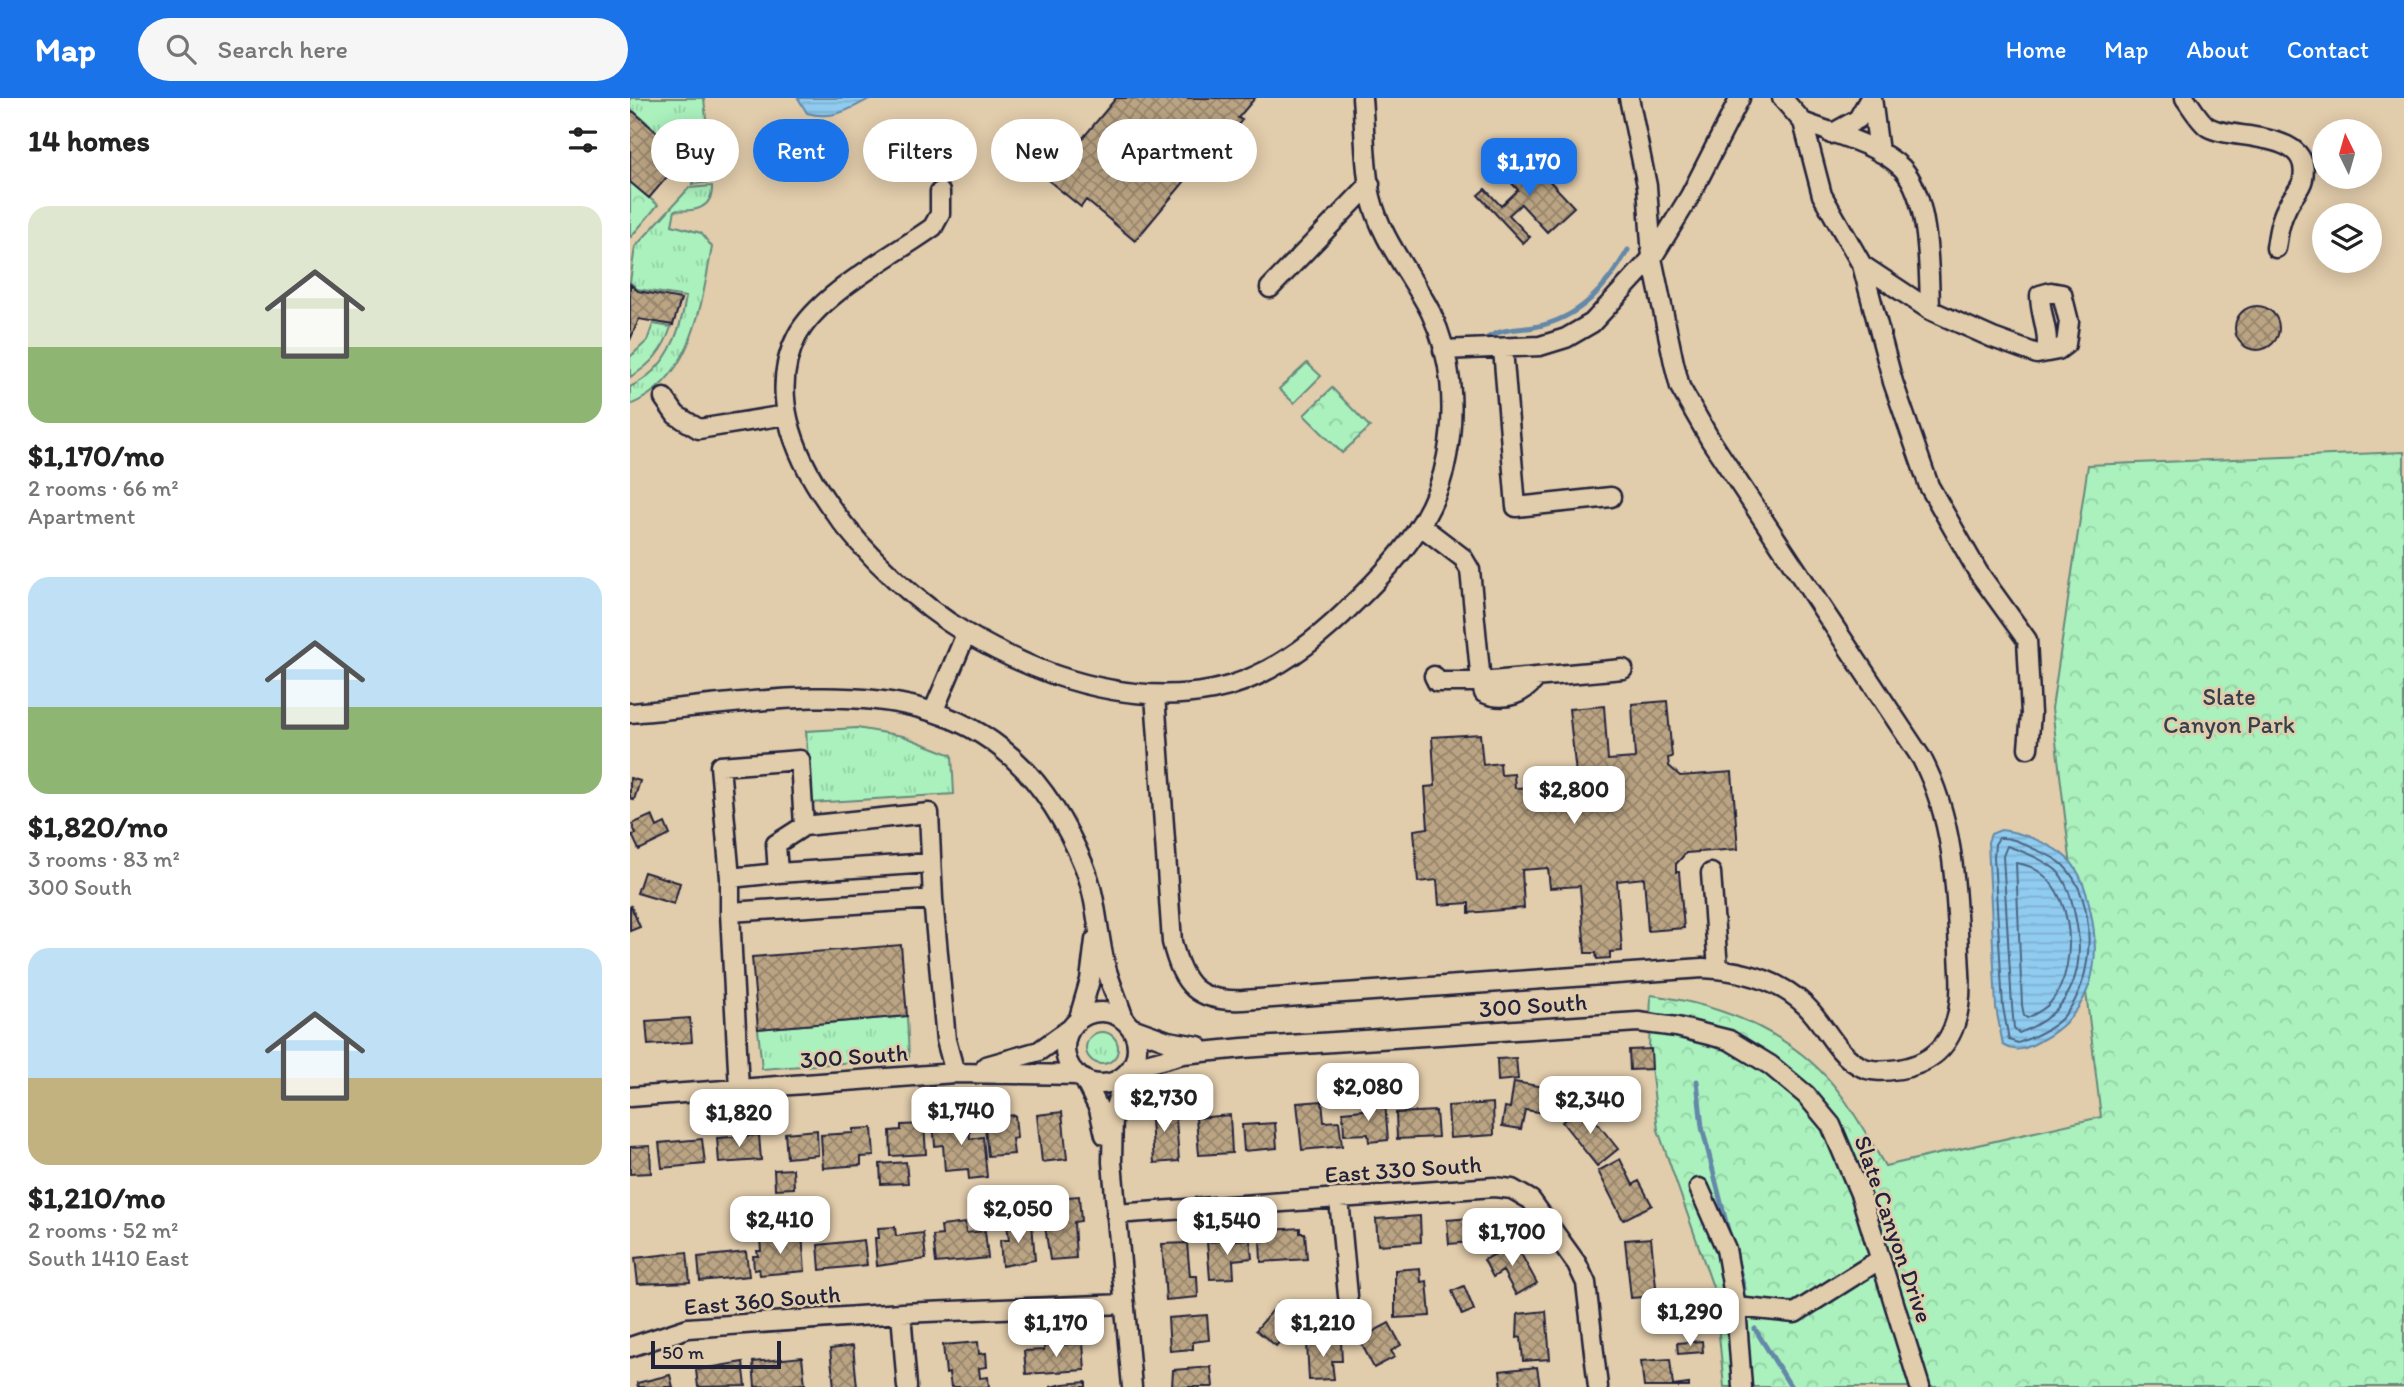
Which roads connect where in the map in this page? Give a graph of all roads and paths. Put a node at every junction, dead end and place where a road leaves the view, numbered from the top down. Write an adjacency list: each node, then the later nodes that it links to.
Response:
1 (1362, 98): 10 (street)
2 (1629, 98): 13 (street)
3 (1740, 98): 13 (street)
4 (1783, 98): 7 (street)
5 (1871, 98): 8 (street); 9 (street)
6 (2185, 98): 12 (street)
7 (1803, 122): 8 (street); 14 (street)
8 (1831, 134): 9 (street)
9 (1879, 152): 16 (street)
10 (1370, 184): 15 (street); 18 (street)
11 (940, 192): 21 (street)
12 (2276, 248)
13 (1652, 258): 17 (street); 40 (street)
14 (1862, 265): 16 (street); 31 (street)
15 (1270, 288)
16 (1930, 310): 19 (street)
17 (1503, 349): 18 (street); 22 (street)
18 (1443, 350): 23 (street)
19 (2046, 352)
20 (664, 398): 21 (street)
21 (786, 415): 24 (street)
22 (1611, 497)
23 (1421, 526): 27 (street); 28 (street)
24 (966, 634): 28 (street); 29 (street)
25 (1623, 670): 27 (street)
26 (1434, 676): 27 (street)
27 (1481, 682)
28 (1155, 695): 40 (street)
29 (934, 710): 30 (street); 38 (street)
30 (630, 713)
31 (2028, 748)
32 (803, 826): 33 (street); 34 (street); 36 (street)
33 (931, 863): 34 (street); 37 (street)
34 (778, 873): 36 (street)
35 (1711, 873): 40 (street)
36 (730, 878): 39 (street)
37 (933, 899): 39 (street); 45 (street)
38 (1096, 911): 41 (street); 42 (street)
39 (730, 912): 47 (street)
40 (1718, 969)
41 (1075, 1023): 42 (street); 45 (street, 300 South); 46 (street)
42 (1128, 1023): 43 (street, 300 South); 44 (street)
43 (1244, 1048): 44 (street, 300 South); 48 (street, 300 South)
44 (1128, 1071): 46 (street); 50 (street)
45 (955, 1073): 46 (street, 300 South); 47 (street, 300 South)
46 (1081, 1077): 50 (street)
47 (739, 1089): 49 (street, 300 South)
48 (1806, 1095): 54 (street, Slate Canyon Drive)
49 (630, 1097)
50 (1112, 1162): 53 (street)
51 (1699, 1188): 57 (street)
52 (1339, 1199): 53 (street, East 330 South); 55 (street); 62 (street, East 330 South)
53 (1116, 1214): 56 (street)
54 (1879, 1260): 57 (street); 64 (street, Slate Canyon Drive)
55 (1348, 1296)
56 (1125, 1304): 58 (street, East 360 South); 61 (street)
57 (1736, 1307): 63 (street)
58 (901, 1312): 59 (street, East 360 South); 60 (street)
59 (630, 1347)
60 (907, 1387)
61 (1132, 1387)
62 (1598, 1387)
63 (1742, 1387)
64 (1920, 1387)

